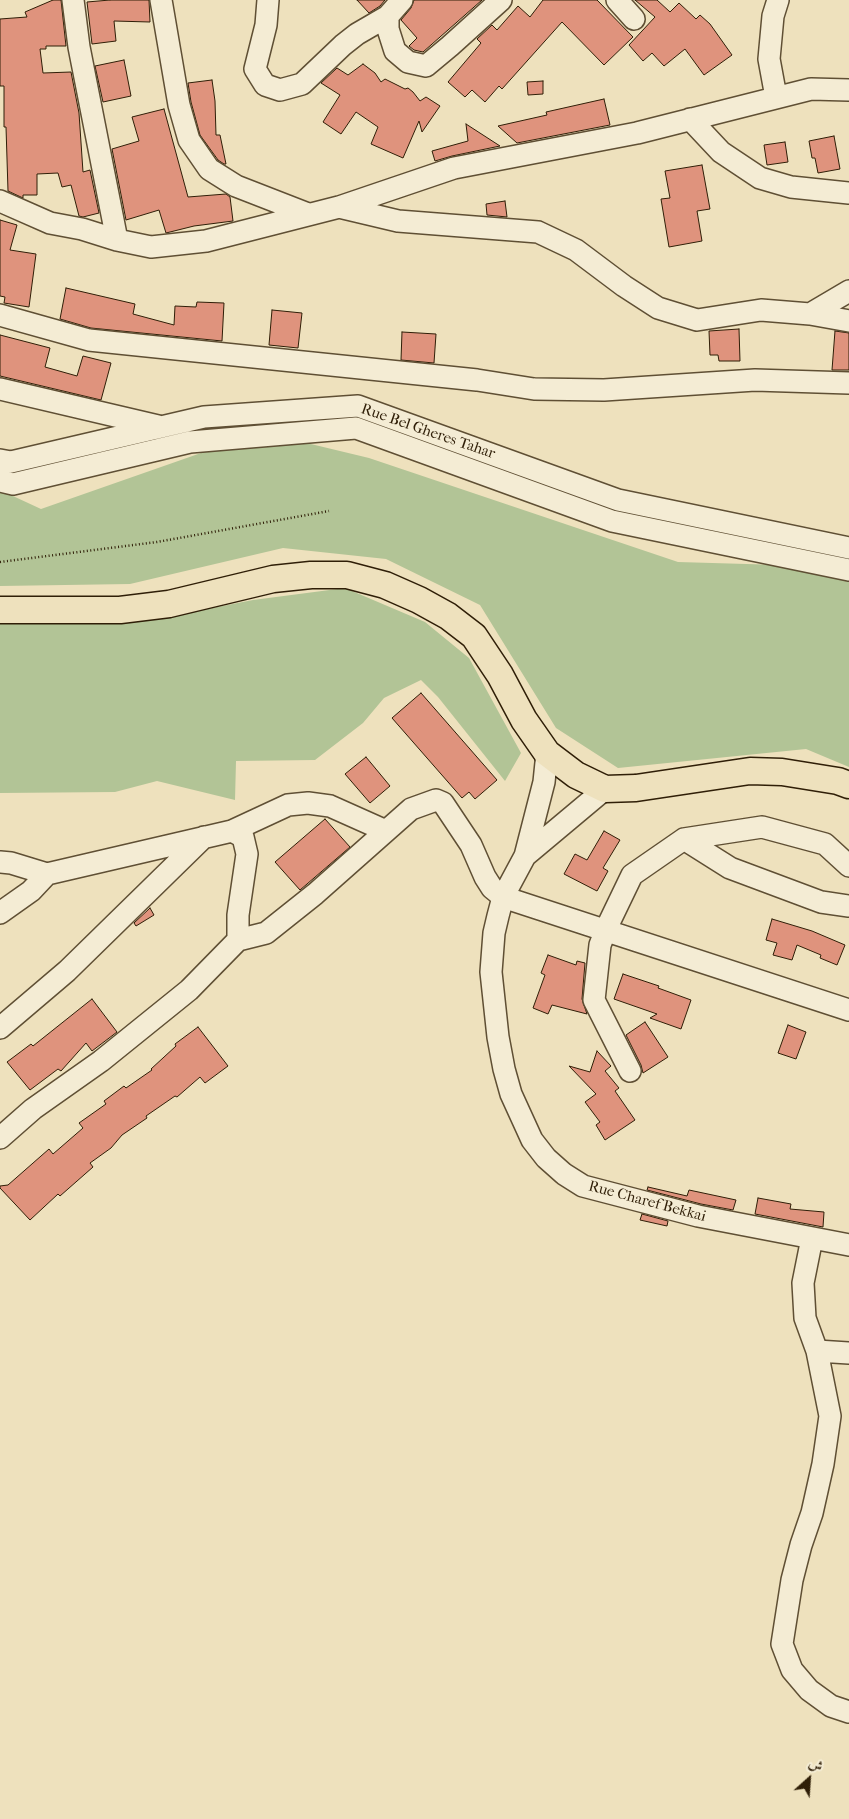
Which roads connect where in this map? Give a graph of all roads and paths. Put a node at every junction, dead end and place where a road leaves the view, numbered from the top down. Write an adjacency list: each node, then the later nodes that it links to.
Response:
1 (72, 0): 16 (street)
2 (161, 0): 15 (street)
3 (268, 0): 7 (street)
4 (501, 0): 7 (street)
5 (617, 0): 8 (street)
6 (778, 0): 10 (street)
7 (393, 15)
8 (634, 19)
9 (849, 90): 10 (street)
10 (776, 97): 11 (street)
11 (690, 119): 12 (street); 14 (street)
12 (849, 193)
13 (0, 201): 16 (street)
14 (338, 207): 15 (street); 18 (street)
15 (308, 214): 16 (street)
16 (117, 240)
17 (849, 291): 18 (street)
18 (810, 314): 20 (street)
19 (0, 315): 21 (street)
20 (849, 320)
21 (849, 383)
22 (0, 389): 23 (street)
23 (163, 427): 24 (street); 25 (street, Rue Bel Gheres Tahar); 28 (street, Rue Bel Gheres Tahar)
24 (190, 442): 26 (street, Rue Bel Gheres Tahar); 30 (street, Rue Bel Gheres Tahar)
25 (0, 460)
26 (0, 481)
27 (329, 510): 29 (path)
28 (849, 548)
29 (0, 562)
30 (849, 570)
31 (0, 610): 32 (main road)
32 (547, 753): 34 (main road); 39 (street)
33 (849, 785): 34 (main road)
34 (605, 789): 39 (street, Rue Charef Bekkai)
35 (232, 831): 36 (street); 37 (street); 47 (street)
36 (386, 831): 43 (street); 47 (street)
37 (205, 836): 42 (street); 49 (street)
38 (684, 838): 41 (street); 44 (street); 46 (street)
39 (530, 846): 43 (street, Rue Charef Bekkai)
40 (0, 862): 42 (street)
41 (849, 866)
42 (46, 874): 45 (street)
43 (503, 897): 46 (street); 52 (street, Rue Charef Bekkai)
44 (849, 906)
45 (0, 913)
46 (606, 929): 48 (street); 50 (street)
47 (238, 940): 51 (street)
48 (849, 1010)
49 (0, 1028)
50 (630, 1071)
51 (0, 1138)
52 (812, 1238): 53 (street, Rue Charef Bekkai); 54 (street)
53 (849, 1245)
54 (818, 1351): 55 (street); 56 (street)
55 (849, 1353)
56 (849, 1712)

